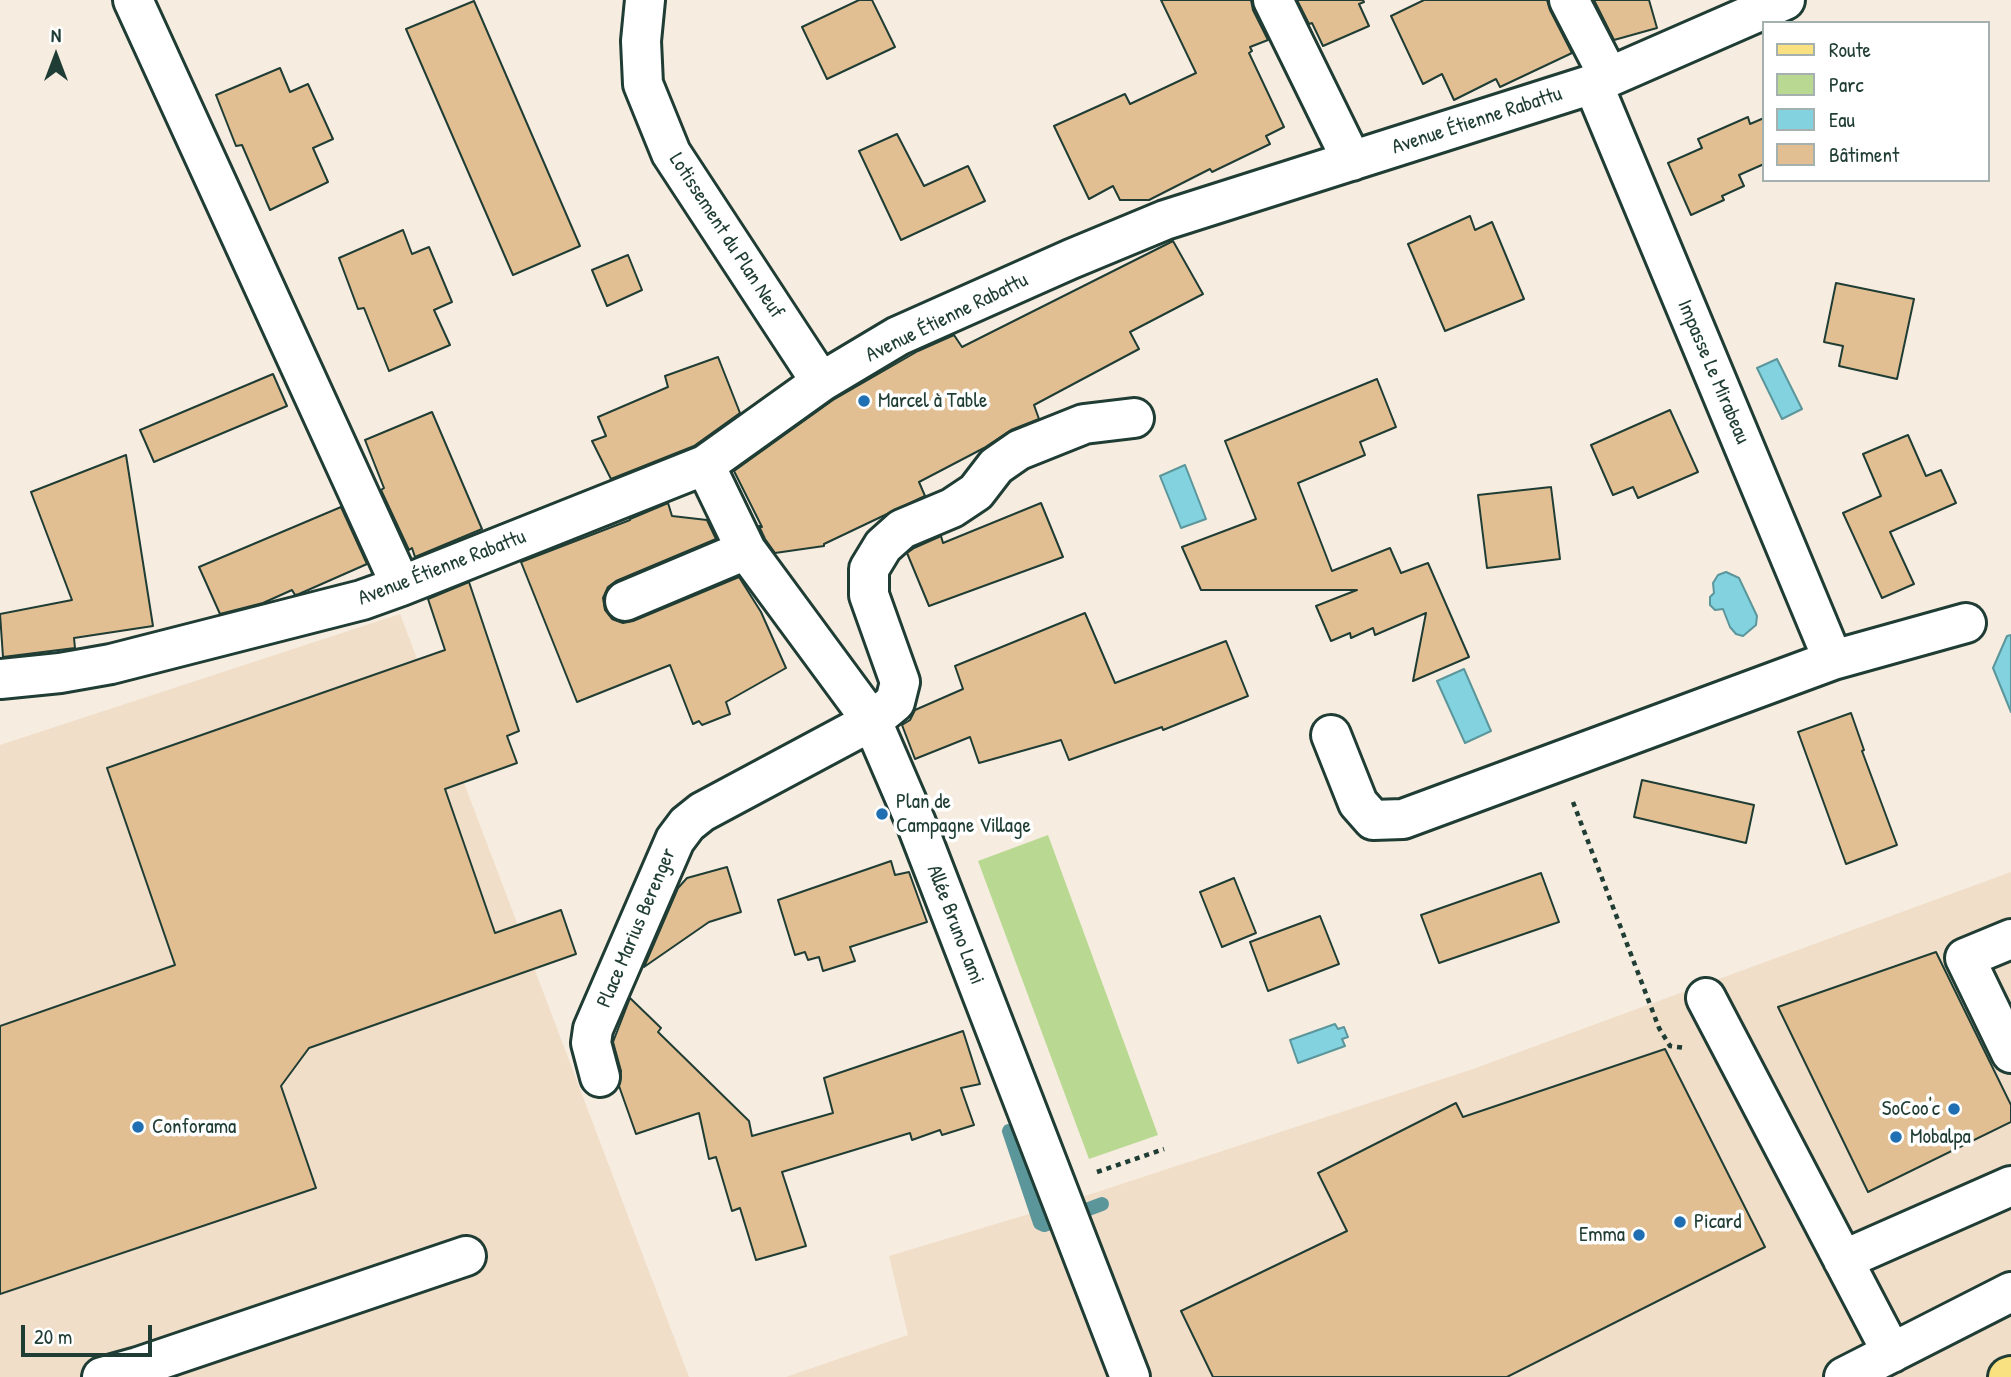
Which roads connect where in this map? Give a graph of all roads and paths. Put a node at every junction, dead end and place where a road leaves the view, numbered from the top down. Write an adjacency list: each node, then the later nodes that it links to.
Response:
1 (133, 0): 12 (street)
2 (645, 0): 8 (street, Lotissement du Plan Neuf)
3 (1273, 0): 7 (street)
4 (1569, 0): 6 (street, Impasse Le Mirabeau)
5 (1785, 0): 6 (street, Avenue Étienne Rabattu)
6 (1601, 80): 7 (street, Avenue Étienne Rabattu); 15 (street, Impasse Le Mirabeau)
7 (1352, 162): 8 (street, Avenue Étienne Rabattu)
8 (821, 382): 10 (street, Avenue Étienne Rabattu)
9 (1134, 418): 17 (street, Place Marius Berenger)
10 (705, 465): 11 (street, Allée Bruno Lami); 12 (street, Avenue Étienne Rabattu)
11 (747, 550): 13 (street); 17 (street, Allée Bruno Lami)
12 (401, 586): 16 (street, Avenue Étienne Rabattu)
13 (625, 601)
14 (1966, 623): 15 (street)
15 (1833, 660): 19 (street)
16 (0, 679)
17 (872, 721): 24 (street, Place Marius Berenger); 26 (street, Allée Bruno Lami)
18 (1331, 734): 19 (street)
19 (1557, 762): 22 (path)
20 (2011, 939): 23 (street)
21 (1706, 998): 22 (street)
22 (1724, 1032): 29 (street)
23 (2011, 1053)
24 (600, 1077)
25 (1164, 1149): 26 (path)
26 (1056, 1186): 34 (street, Allée Bruno Lami)
27 (2011, 1186): 29 (street)
28 (466, 1256): 32 (street)
29 (1843, 1260): 31 (street)
30 (2011, 1292): 31 (street)
31 (1892, 1353): 35 (street)
32 (141, 1372): 33 (street)
33 (102, 1377)
34 (1130, 1377)
35 (1844, 1377)

